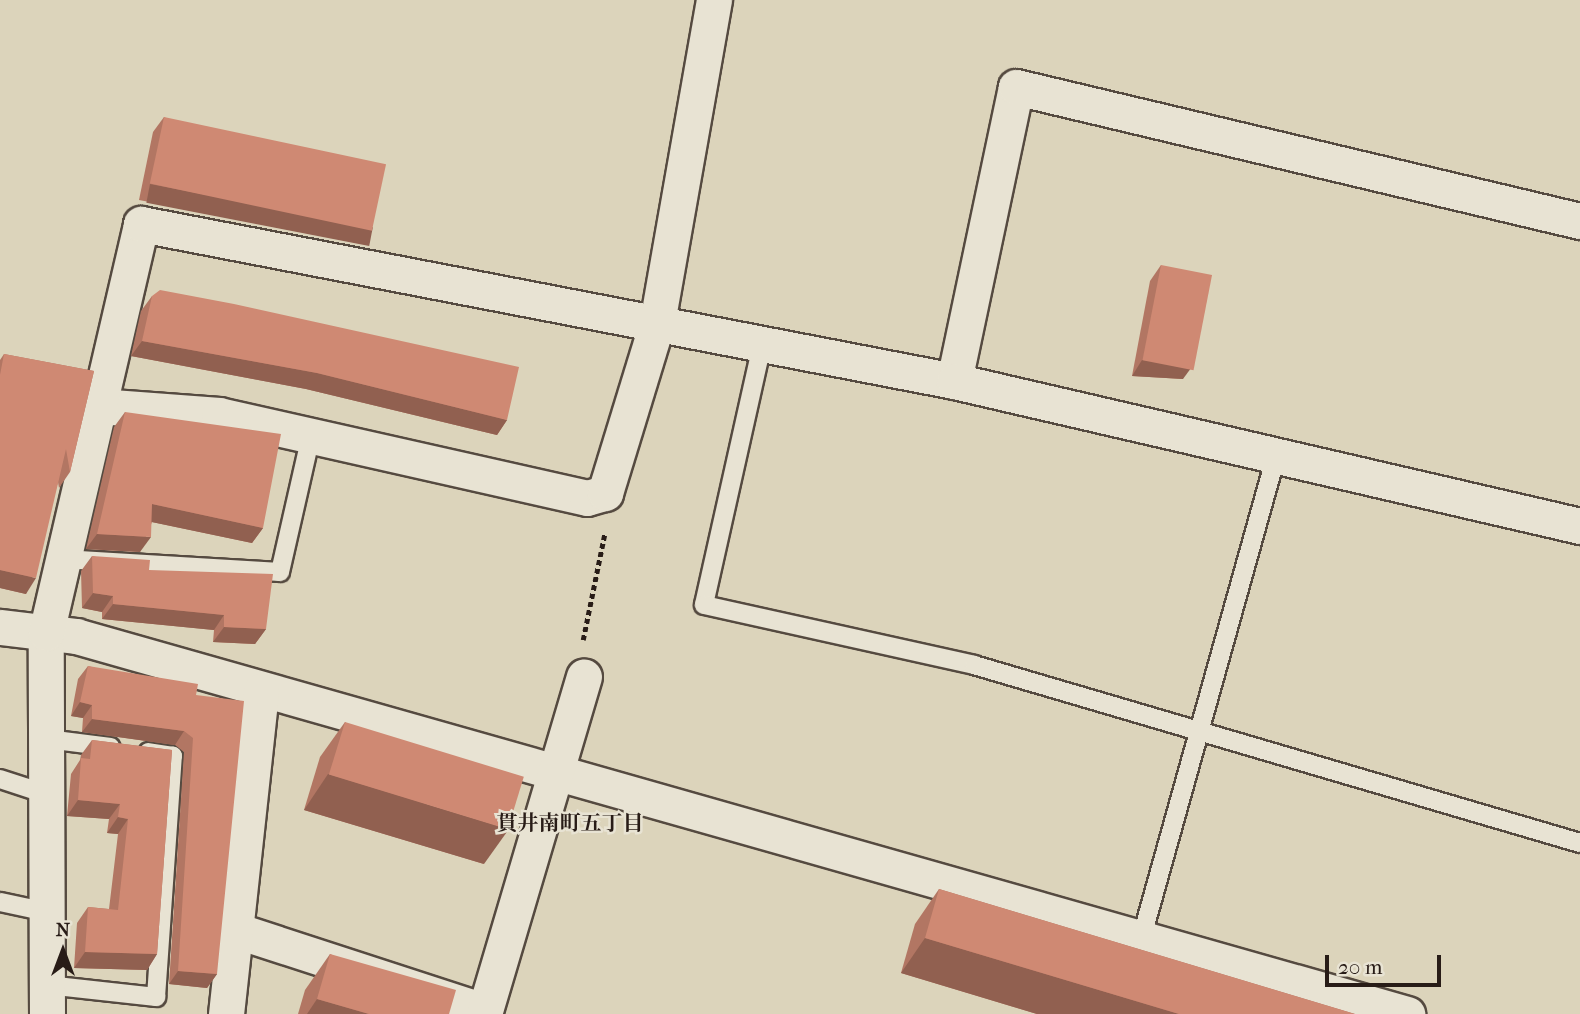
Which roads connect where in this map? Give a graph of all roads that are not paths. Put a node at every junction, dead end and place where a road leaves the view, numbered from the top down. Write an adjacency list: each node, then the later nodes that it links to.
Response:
1 (714, 0): 3 (street)
2 (1580, 221): 5 (street)
3 (657, 323): 4 (street); 6 (street); 7 (street)
4 (762, 345): 5 (street); 15 (lane)
5 (954, 381): 8 (street)
6 (99, 406): 7 (street); 10 (street)
7 (311, 435): 10 (lane)
8 (1276, 457): 9 (street); 15 (lane)
9 (1580, 526)
10 (63, 559): 12 (street)
11 (0, 627): 12 (street)
12 (46, 633): 14 (street); 16 (street)
13 (584, 677): 17 (street)
14 (261, 691): 17 (street); 23 (street)
15 (1194, 733): 20 (lane); 24 (lane)
16 (47, 739): 19 (street); 25 (lane)
17 (558, 774): 24 (street); 26 (street)
18 (0, 779): 19 (lane)
19 (46, 794): 22 (street)
20 (1580, 843)
21 (0, 902): 22 (lane)
22 (47, 912): 25 (street)
23 (235, 930): 26 (street); 27 (street)
24 (1142, 936): 28 (street)
25 (47, 1000)
26 (485, 1013)
27 (226, 1014)
28 (1407, 1014)

